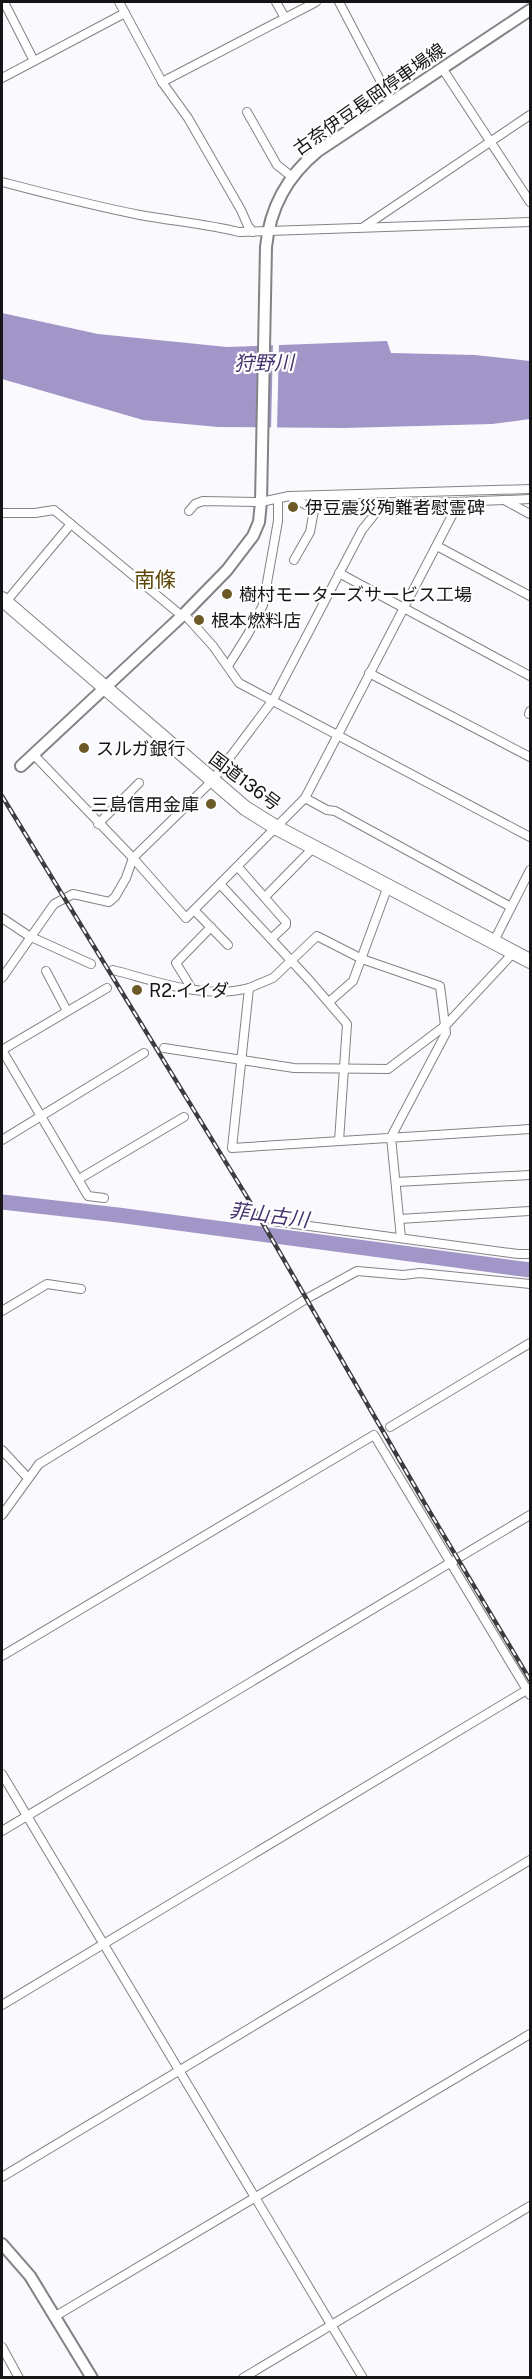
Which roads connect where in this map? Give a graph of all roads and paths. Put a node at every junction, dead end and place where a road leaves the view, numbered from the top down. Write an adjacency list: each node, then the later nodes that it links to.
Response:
1 (4, 2): 9 (street)
2 (119, 2): 7 (street)
3 (276, 2): 8 (street)
4 (316, 2): 8 (street)
5 (339, 2): 13 (street)
6 (531, 10): 10 (main road, 古奈伊豆長岡停車場線)
7 (125, 13): 9 (street); 12 (street)
8 (285, 18): 12 (street)
9 (34, 61): 11 (street)
10 (442, 68): 13 (main road, 古奈伊豆長岡停車場線); 16 (street)
11 (2, 78)
12 (162, 82): 23 (street)
13 (391, 101): 17 (main road, 古奈伊豆長岡停車場線)
14 (247, 112): 17 (street)
15 (531, 115): 16 (street)
16 (491, 141): 19 (street); 21 (street)
17 (291, 176): 22 (main road, 古奈伊豆長岡停車場線)
18 (2, 182): 23 (street)
19 (531, 202)
20 (531, 222): 21 (street)
21 (364, 226): 22 (street)
22 (269, 231): 23 (street); 29 (main road, 古奈伊豆長岡停車場線)
23 (253, 232)
24 (531, 489): 25 (street)
25 (290, 496): 26 (street); 31 (street)
26 (278, 499): 29 (street); 44 (street)
27 (531, 499): 28 (street)
28 (504, 500): 30 (street); 35 (street)
29 (261, 502): 33 (street); 43 (main road, 古奈伊豆長岡停車場線)
30 (459, 502): 32 (street); 37 (street)
31 (315, 505): 32 (street); 38 (street)
32 (382, 505): 39 (street)
33 (189, 511)
34 (2, 513): 36 (street)
35 (531, 514)
36 (71, 524): 41 (street); 43 (street)
37 (436, 546): 40 (street); 42 (street)
38 (294, 560)
39 (339, 573): 42 (street); 48 (street)
40 (531, 596)
41 (3, 602): 47 (highway, 国道136号)
42 (404, 608): 45 (street); 46 (street)
43 (183, 615): 44 (street); 47 (main road, 古奈伊豆長岡停車場線)
44 (228, 666): 48 (street)
45 (369, 673): 49 (street); 51 (street)
46 (531, 676)
47 (105, 687): 50 (main road, 古奈伊豆長岡停車場線); 53 (highway, 国道136号)
48 (273, 700): 49 (street); 53 (street)
49 (337, 735): 55 (street); 58 (street)
50 (33, 755): 52 (main road, 古奈伊豆長岡停車場線); 56 (street)
51 (531, 757)
52 (21, 766)
53 (212, 781): 57 (highway, 国道136号); 60 (street)
54 (139, 783): 56 (street)
55 (305, 798): 57 (street); 66 (street)
56 (98, 824): 60 (street)
57 (277, 828): 59 (highway, 国道136号); 61 (street)
58 (531, 837)
59 (314, 847): 64 (highway, 国道136号); 65 (street)
60 (133, 858): 67 (street); 70 (street)
61 (238, 867): 63 (street); 65 (street)
62 (531, 870): 66 (street)
63 (220, 884): 67 (street); 71 (street)
64 (388, 886): 72 (highway, 国道136号); 75 (street)
65 (265, 897): 71 (street)
66 (511, 907): 72 (street)
67 (195, 910): 69 (street)
68 (2, 918): 70 (street)
69 (211, 927): 73 (street); 84 (street)
70 (29, 936): 78 (street); 81 (street)
71 (271, 939): 77 (street)
72 (494, 941): 74 (highway, 国道136号)
73 (228, 945)
74 (514, 952): 76 (highway, 国道136号); 87 (street)
75 (362, 959): 77 (street); 85 (street); 87 (street)
76 (531, 961)
77 (291, 962): 83 (street); 85 (street)
78 (91, 964)
79 (113, 970): 84 (street)
80 (46, 971): 86 (street)
81 (2, 978)
82 (107, 988): 86 (street)
83 (249, 988): 84 (street); 91 (street)
84 (192, 989)
85 (329, 1002): 92 (street)
86 (67, 1011): 89 (street)
87 (446, 1025): 92 (street); 96 (street)
88 (164, 1048): 91 (street)
89 (2, 1050): 93 (street)
90 (144, 1053): 93 (street)
91 (241, 1059): 92 (street); 98 (street)
92 (344, 1068): 98 (street)
93 (41, 1115): 97 (street); 100 (street)
94 (184, 1117): 100 (street)
95 (531, 1129): 96 (street)
96 (391, 1137): 98 (street); 101 (street)
97 (2, 1140)
98 (339, 1141)
99 (531, 1175): 101 (street)
100 (79, 1179): 102 (street)
101 (396, 1182): 104 (street)
102 (104, 1198)
103 (531, 1211): 104 (street)
104 (399, 1219): 106 (street)
105 (272, 1221): 106 (street)
106 (401, 1238): 107 (street)
107 (531, 1254)
108 (531, 1284): 114 (street)
109 (81, 1289): 110 (street)
110 (2, 1311)
111 (531, 1343): 112 (street)
112 (390, 1427)
113 (2, 1450): 114 (street)
114 (27, 1477): 115 (street)
115 (2, 1515)
116 (531, 1515): 117 (street)
117 (452, 1562): 118 (street); 119 (street); 121 (street)
118 (2, 1656)
119 (530, 1691): 124 (street)
120 (2, 1774): 121 (street)
121 (27, 1816): 122 (street); 124 (street)
122 (2, 1831)
123 (531, 1860): 127 (street)
124 (103, 1944): 125 (street); 127 (street)
125 (2, 2005)
126 (531, 2034): 129 (street)
127 (179, 2071): 128 (street); 129 (street)
128 (2, 2177)
129 (256, 2198): 132 (street); 133 (street)
130 (531, 2206): 133 (street)
131 (2, 2244): 132 (main road)
132 (54, 2317): 136 (main road)
133 (332, 2325): 137 (street); 138 (street)
134 (2, 2347): 135 (street)
135 (19, 2378)
136 (92, 2378)
137 (243, 2378)
138 (363, 2378)

